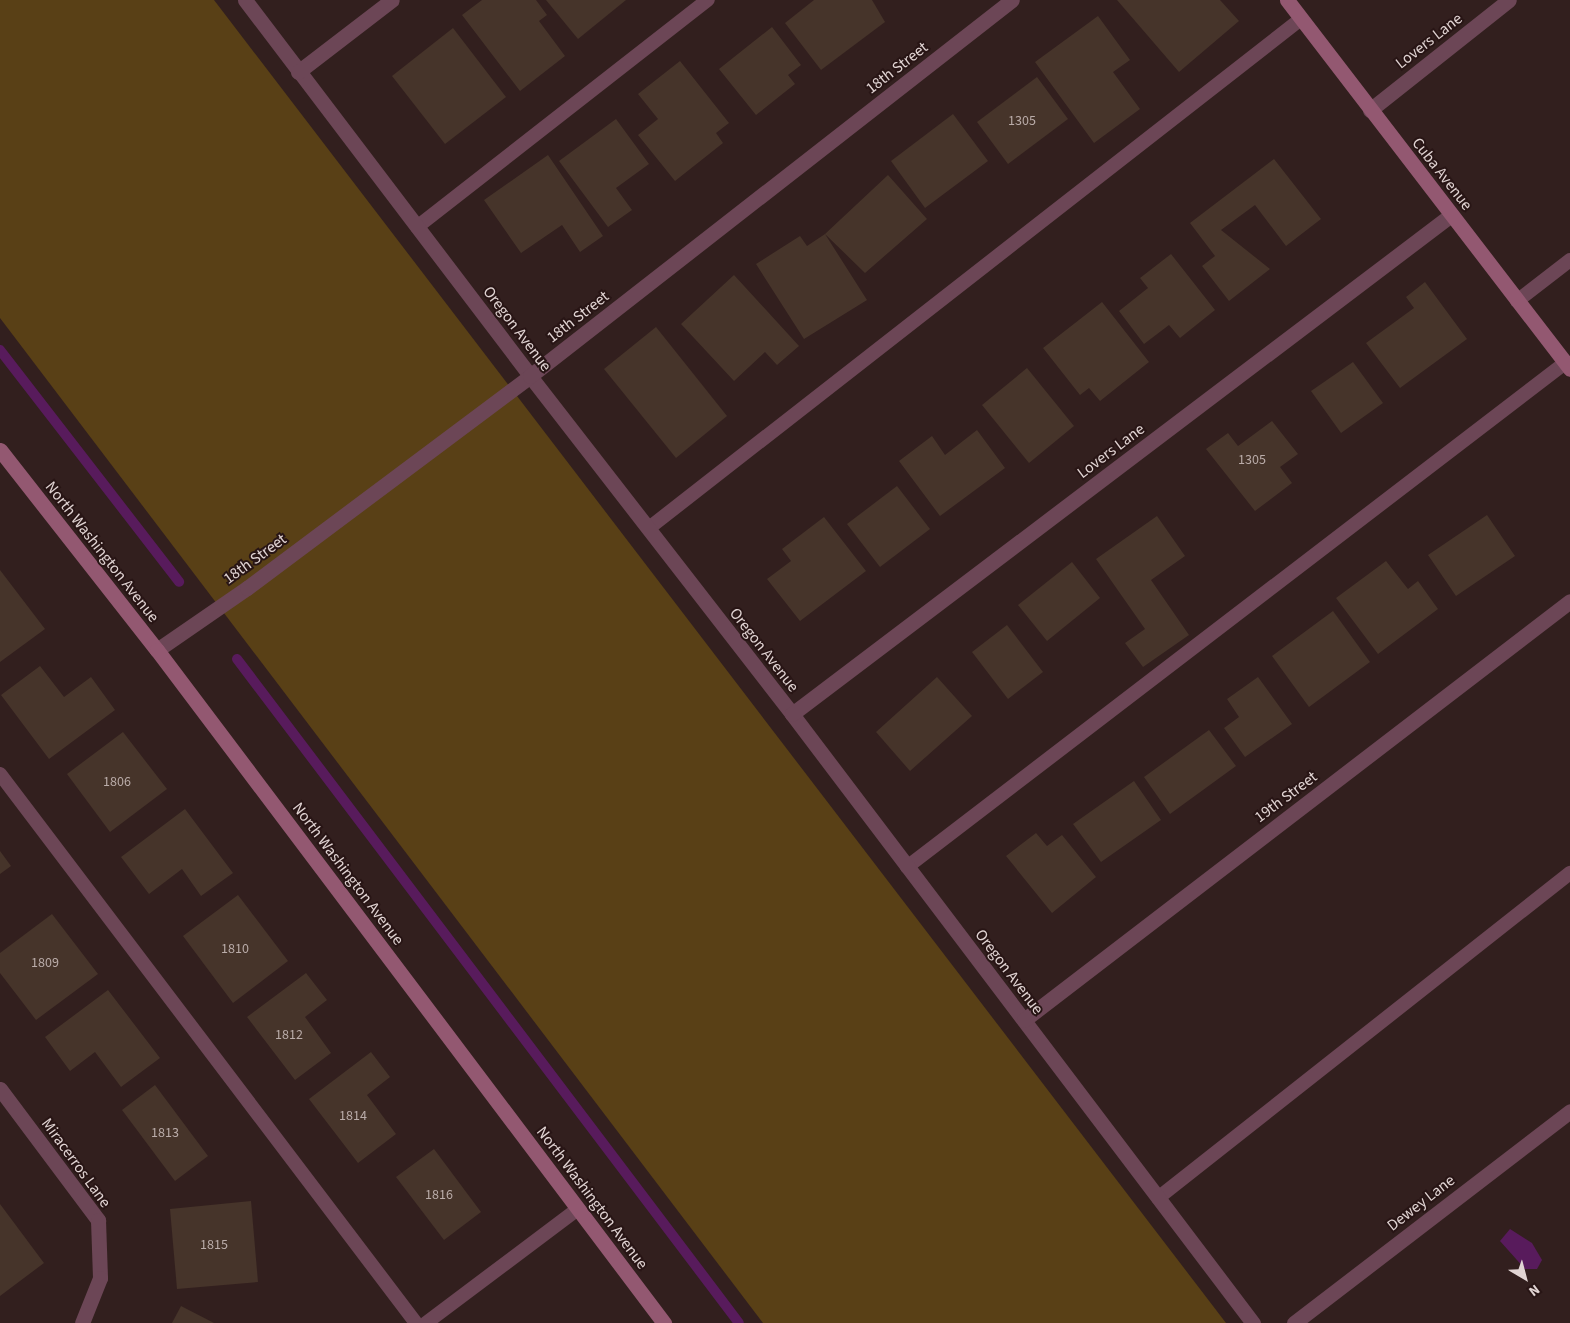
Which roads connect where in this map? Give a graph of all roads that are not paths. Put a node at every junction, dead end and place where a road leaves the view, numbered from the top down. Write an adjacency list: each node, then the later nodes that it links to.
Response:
1 (245, 0): 8 (street, Oregon Avenue)
2 (392, 0): 8 (street)
3 (708, 0): 11 (lane)
4 (1012, 0): 15 (street, 18th Street)
5 (1287, 0): 7 (main road, Cuba Avenue)
6 (1509, 0): 9 (street, Lovers Lane)
7 (1301, 19): 9 (main road, Cuba Avenue); 17 (lane)
8 (298, 72): 11 (street, Oregon Avenue)
9 (1370, 110): 10 (main road, Cuba Avenue)
10 (1451, 215): 13 (main road, Cuba Avenue); 20 (street, Lovers Lane)
11 (417, 227): 15 (street, Oregon Avenue)
12 (1570, 260): 13 (lane)
13 (1517, 301): 14 (main road, Cuba Avenue)
14 (1568, 366): 22 (lane)
15 (530, 376): 17 (street, Oregon Avenue); 19 (street, 18th Street)
16 (0, 450): 19 (main road, North Washington Avenue)
17 (649, 528): 20 (street, Oregon Avenue)
18 (1570, 601): 24 (street, 19th Street)
19 (157, 650): 28 (main road, North Washington Avenue)
20 (792, 714): 22 (street, Oregon Avenue)
21 (0, 774): 30 (lane)
22 (907, 867): 24 (street, Oregon Avenue)
23 (1570, 873): 27 (lane)
24 (1024, 1020): 27 (street, Oregon Avenue)
25 (0, 1089): 29 (street, Miracerros Lane)
26 (1570, 1111): 34 (street, Dewey Lane)
27 (1158, 1198): 33 (street, Oregon Avenue)
28 (578, 1209): 31 (lane); 32 (main road, North Washington Avenue)
29 (82, 1323)
30 (416, 1323)
31 (426, 1323)
32 (664, 1323)
33 (1253, 1323)
34 (1294, 1323)

